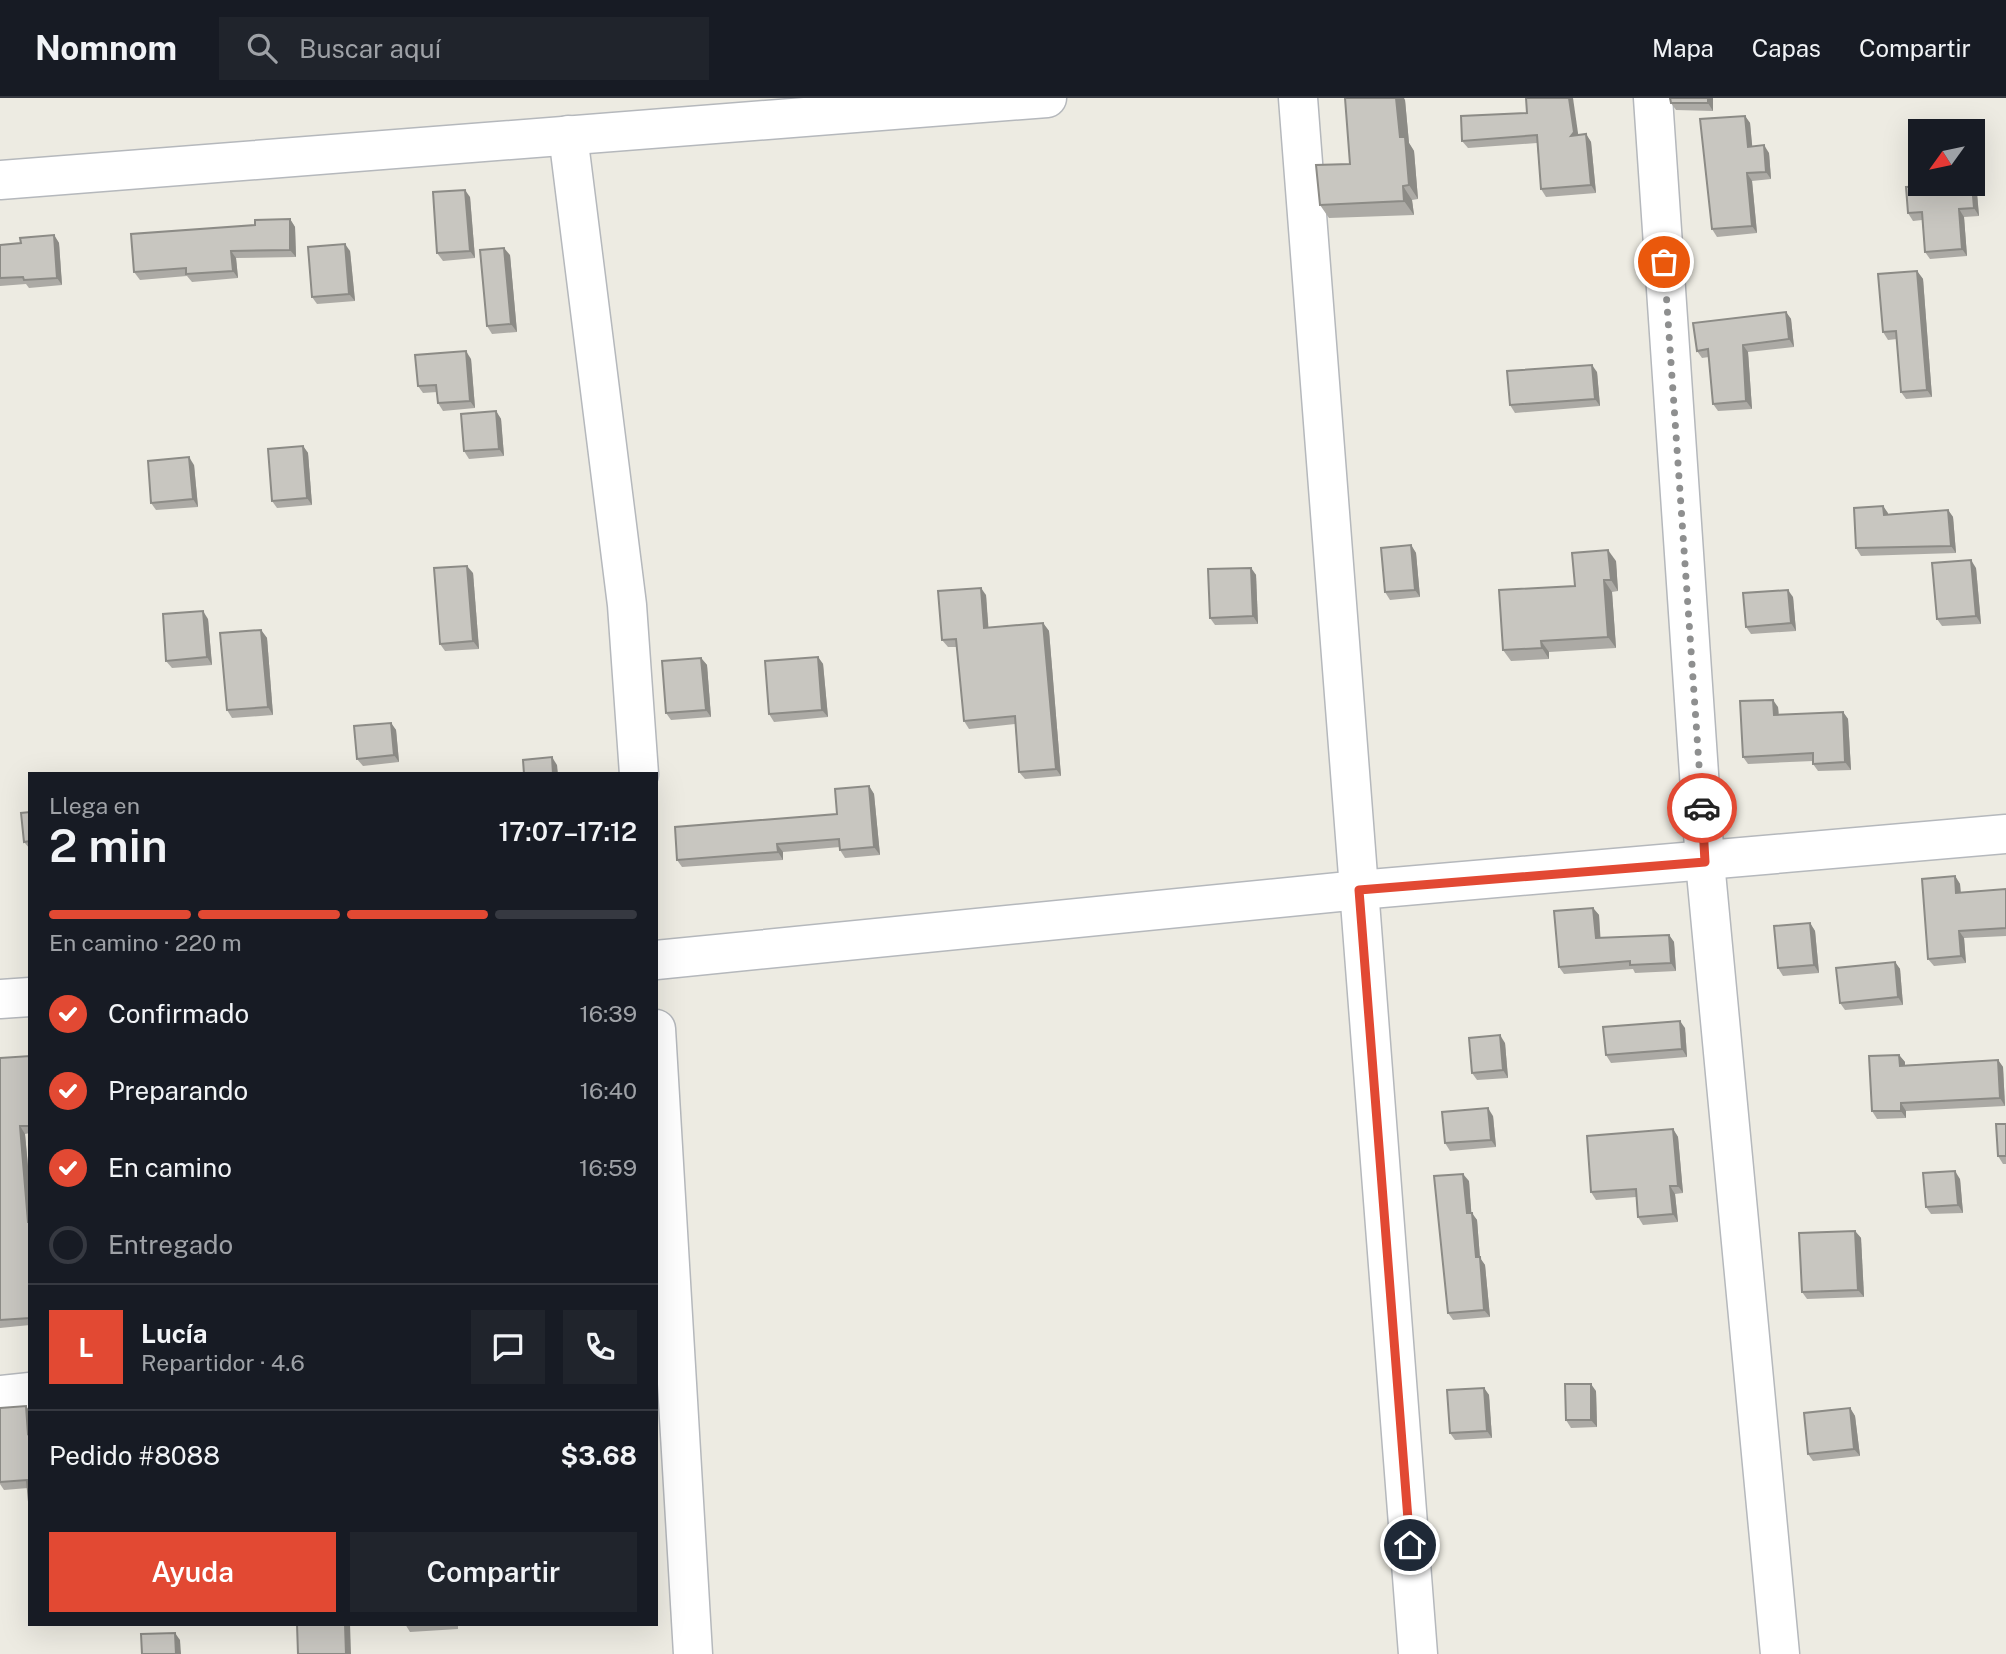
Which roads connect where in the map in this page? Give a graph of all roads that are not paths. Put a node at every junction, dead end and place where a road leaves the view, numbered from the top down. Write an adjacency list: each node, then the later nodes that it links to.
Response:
1 (1047, 98): 4 (street)
2 (1298, 98): 9 (street)
3 (1653, 98): 8 (street)
4 (568, 135): 5 (street); 6 (street)
5 (0, 180)
6 (639, 772)
7 (2006, 834): 8 (street)
8 (1705, 862): 9 (street); 19 (street)
9 (1359, 890): 10 (street); 18 (street)
10 (658, 960)
11 (28, 998): 12 (street)
12 (0, 999)
13 (658, 1097): 14 (street)
14 (665, 1337): 17 (street)
15 (28, 1392): 16 (street)
16 (0, 1395)
17 (693, 1654)
18 (1418, 1654)
19 (1780, 1654)

